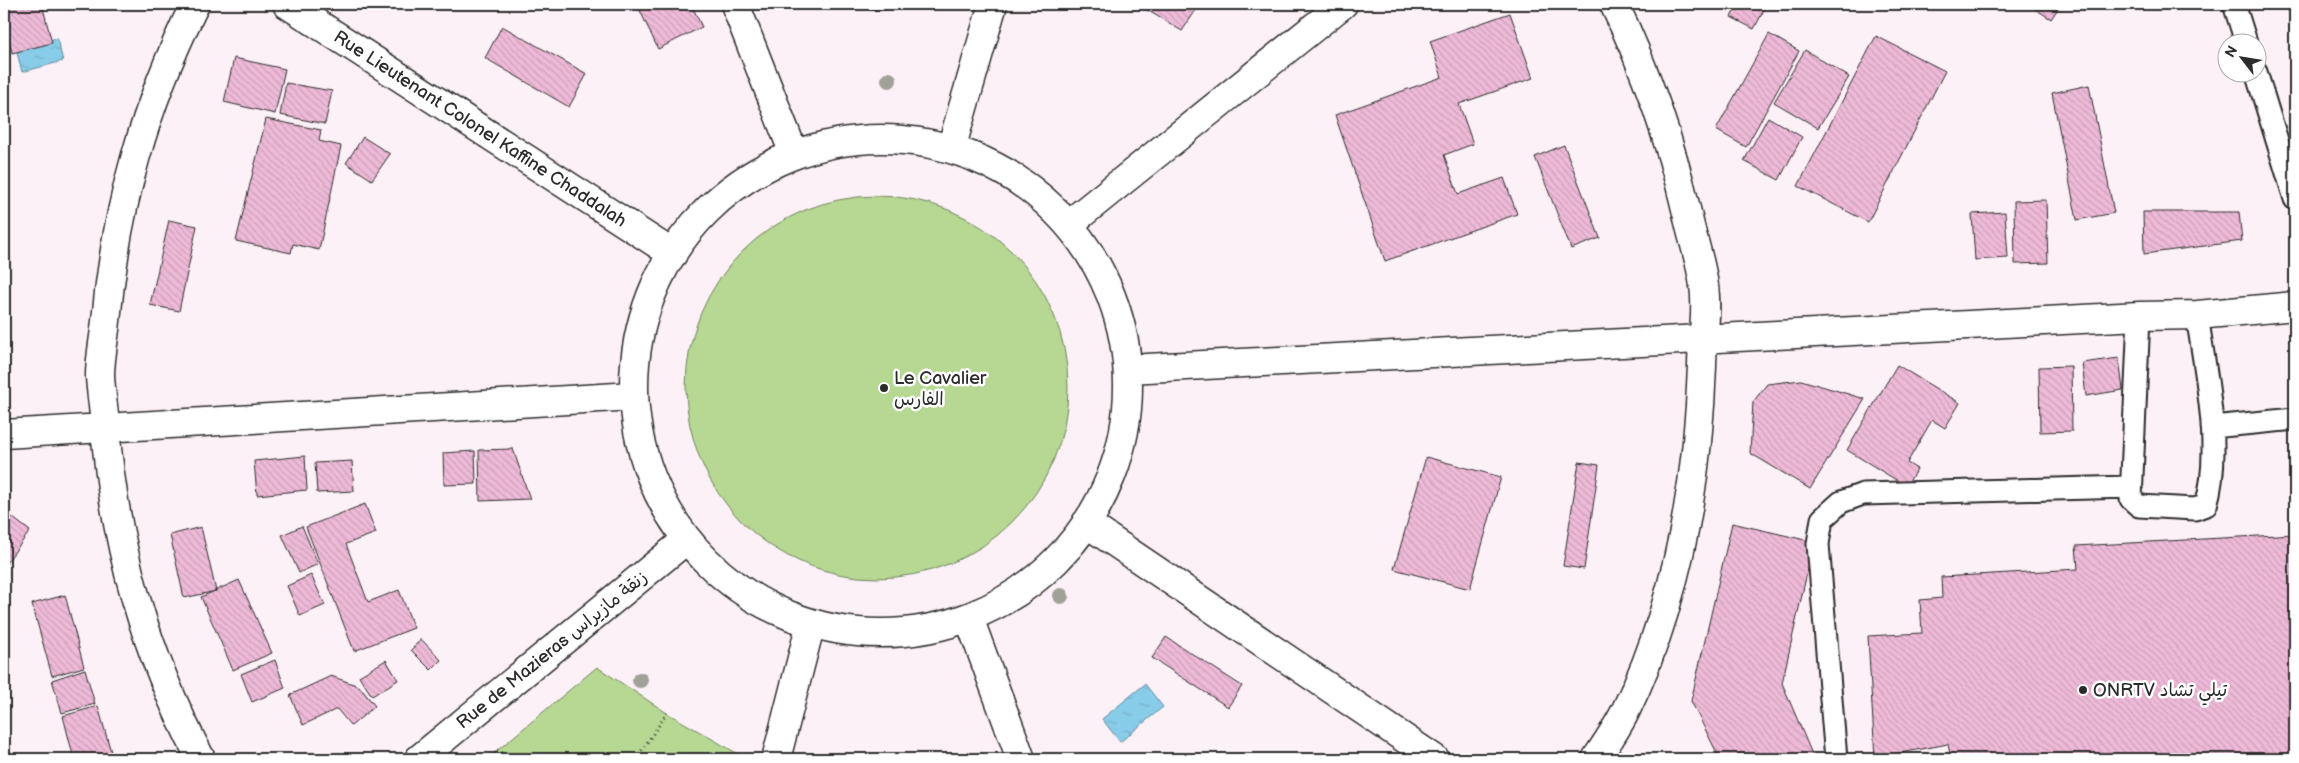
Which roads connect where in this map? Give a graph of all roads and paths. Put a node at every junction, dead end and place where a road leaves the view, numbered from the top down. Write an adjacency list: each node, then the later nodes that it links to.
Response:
1 (195, 4): 23 (street)
2 (287, 4): 14 (street, Rue Lieutenant Colonel Kaffine Chaddalah)
3 (735, 4): 11 (street)
4 (993, 4): 10 (street)
5 (1343, 4): 13 (street)
6 (1614, 4): 18 (street)
7 (2234, 4): 8 (lane)
8 (2243, 32)
9 (2259, 82): 12 (lane)
10 (951, 149): 11 (street); 13 (street)
11 (794, 154): 14 (street)
12 (2295, 198)
13 (1069, 224): 19 (street)
14 (673, 254): 20 (street)
15 (2295, 306): 16 (street)
16 (2197, 315): 17 (street); 22 (lane)
17 (2139, 316): 18 (street); 25 (lane)
18 (1704, 340): 19 (street); 39 (street)
19 (1128, 369): 26 (street)
20 (633, 396): 23 (street); 27 (street)
21 (2295, 419): 22 (lane)
22 (2212, 427): 25 (lane)
23 (105, 428): 24 (street); 32 (street)
24 (4, 434)
25 (2130, 487): 40 (lane)
26 (1086, 523): 28 (street); 38 (street)
27 (686, 540): 29 (street); 33 (street, Rue de Mazieras زنقة مازيراس)
28 (969, 618): 29 (street); 37 (street)
29 (811, 623): 36 (street)
30 (667, 713): 35 (path)
31 (498, 750): 34 (path)
32 (201, 759)
33 (419, 759)
34 (512, 759)
35 (636, 759)
36 (776, 759)
37 (1022, 759)
38 (1435, 759)
39 (1596, 759)
40 (1836, 759)

